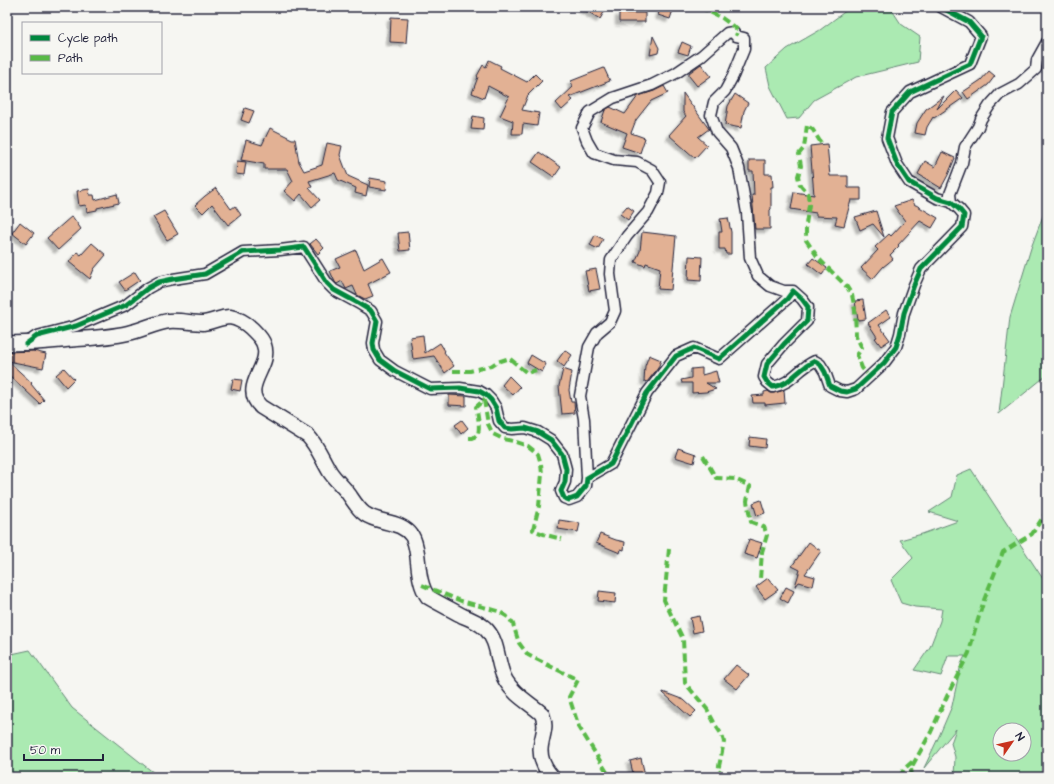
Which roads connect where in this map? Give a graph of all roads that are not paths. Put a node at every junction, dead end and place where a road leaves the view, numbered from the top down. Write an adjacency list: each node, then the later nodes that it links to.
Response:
1 (941, 7): 3 (street)
2 (1047, 42): 3 (street)
3 (951, 202): 4 (street)
4 (793, 291): 7 (street); 7 (street)
5 (7, 343): 6 (main road)
6 (26, 344): 7 (street); 8 (main road)
7 (587, 478)
8 (552, 777)

